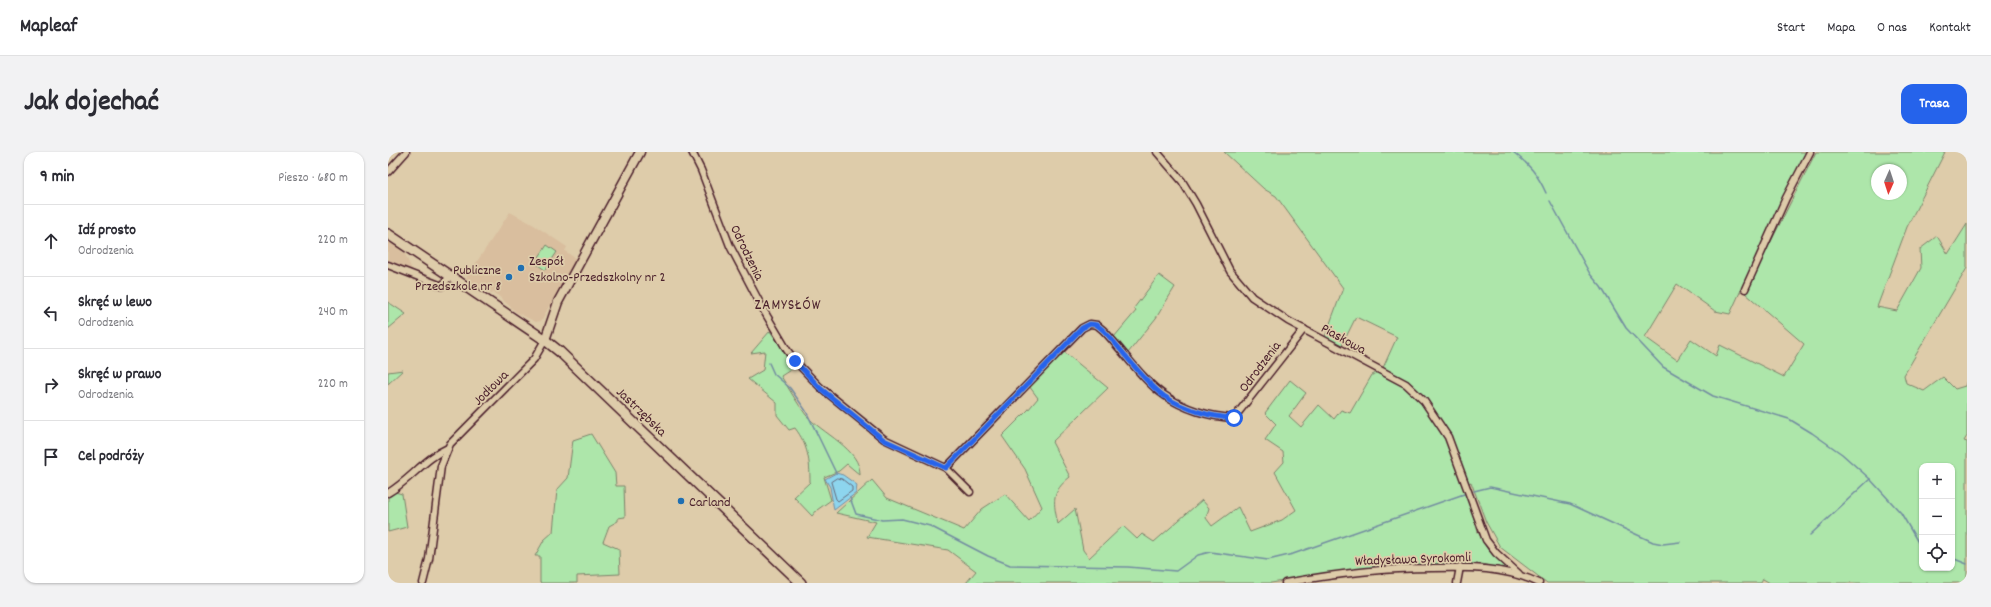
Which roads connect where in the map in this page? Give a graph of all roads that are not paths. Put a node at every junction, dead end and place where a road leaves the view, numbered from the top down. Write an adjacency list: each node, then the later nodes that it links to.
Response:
1 (406, 152): 6 (street)
2 (640, 152): 12 (street)
3 (692, 152): 14 (street, Odrodzenia)
4 (1157, 152): 11 (street, Piaskowa)
5 (1810, 152): 10 (street)
6 (388, 172)
7 (388, 234): 9 (main road, Jastrzębska)
8 (388, 265): 9 (street)
9 (450, 276): 12 (main road, Jastrzębska)
10 (1745, 289)
11 (1304, 329): 14 (street, Odrodzenia); 17 (street, Piaskowa)
12 (545, 340): 13 (street, Jodłowa); 21 (main road, Jastrzębska)
13 (448, 448): 16 (street, Jodłowa); 20 (street, Jodłowa)
14 (946, 468): 15 (street, Odrodzenia)
15 (970, 492)
16 (388, 493)
17 (1498, 555): 19 (street, Władysława Syrokomli)
18 (1460, 567): 19 (street, Władysława Syrokomli); 22 (street, Władysława Syrokomli); 23 (street)
19 (1519, 574): 24 (street, Władysława Syrokomli)
20 (423, 583)
21 (801, 583)
22 (1285, 583)
23 (1457, 583)
24 (1539, 583)

